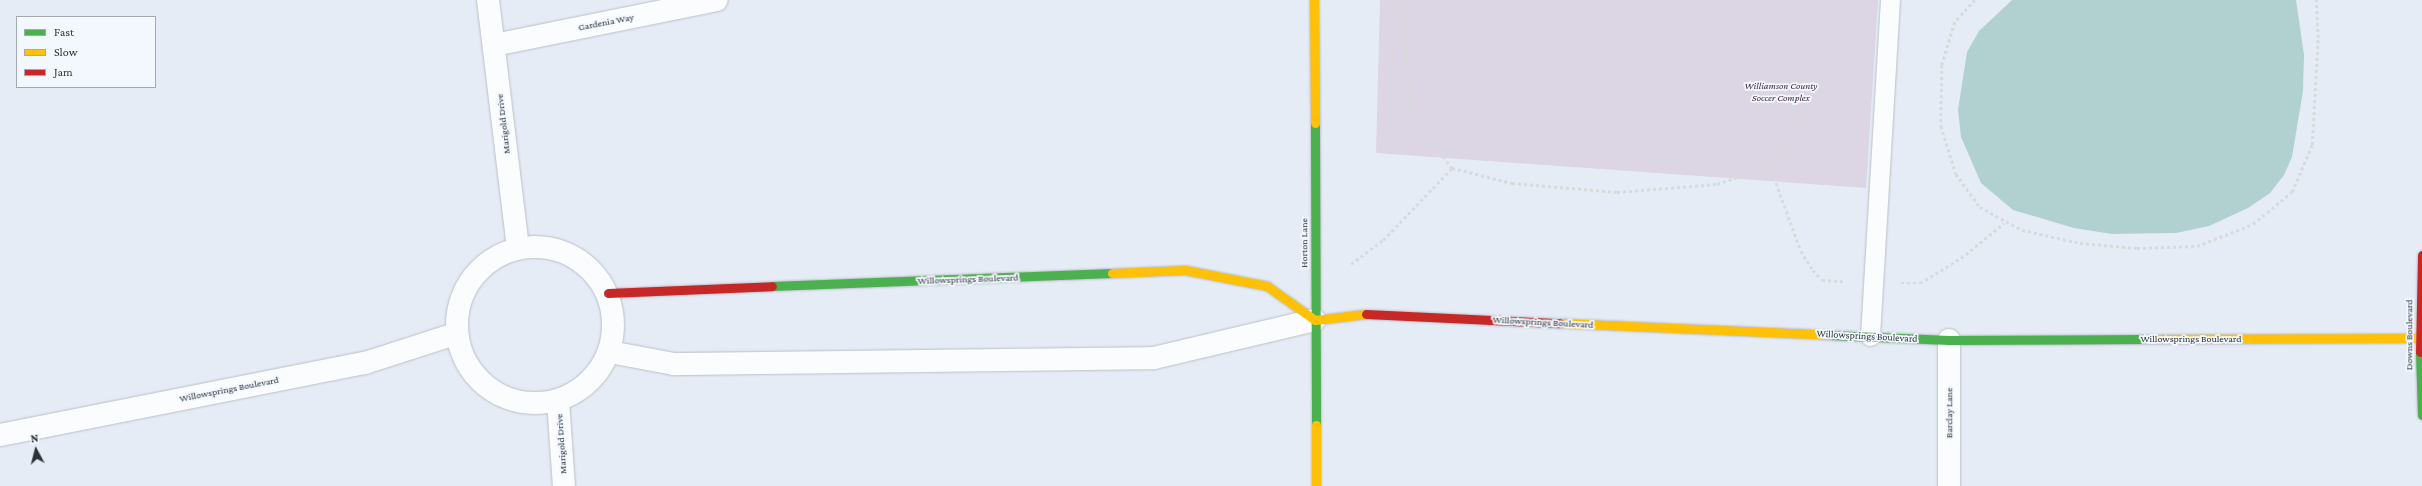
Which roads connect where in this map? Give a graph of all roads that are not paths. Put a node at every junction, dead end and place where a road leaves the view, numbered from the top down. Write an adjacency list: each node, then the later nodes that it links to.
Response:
1 (488, 0): 5 (street, Marigold Drive)
2 (718, 0): 5 (street, Gardenia Way)
3 (1314, 0): 9 (street, Horton Lane)
4 (1890, 0): 11 (lane)
5 (494, 45): 6 (street, Marigold Drive)
6 (518, 247): 8 (street); 10 (street)
7 (2422, 256): 12 (street, Downs Boulevard)
8 (608, 293): 9 (street, Willowsprings Boulevard); 14 (street)
9 (1315, 320): 11 (street, Willowsprings Boulevard); 14 (street, Willowsprings Boulevard); 19 (street, Horton Lane)
10 (455, 334): 15 (street); 17 (street, Willowsprings Boulevard)
11 (1870, 336): 13 (street, Willowsprings Boulevard)
12 (2419, 338): 13 (street, Willowsprings Boulevard); 16 (street, Downs Boulevard)
13 (1949, 340): 20 (street, Barclay Lane)
14 (610, 352): 15 (street)
15 (558, 401): 18 (street, Marigold Drive)
16 (2422, 415)
17 (0, 436)
18 (564, 486)
19 (1316, 486)
20 (1949, 486)

